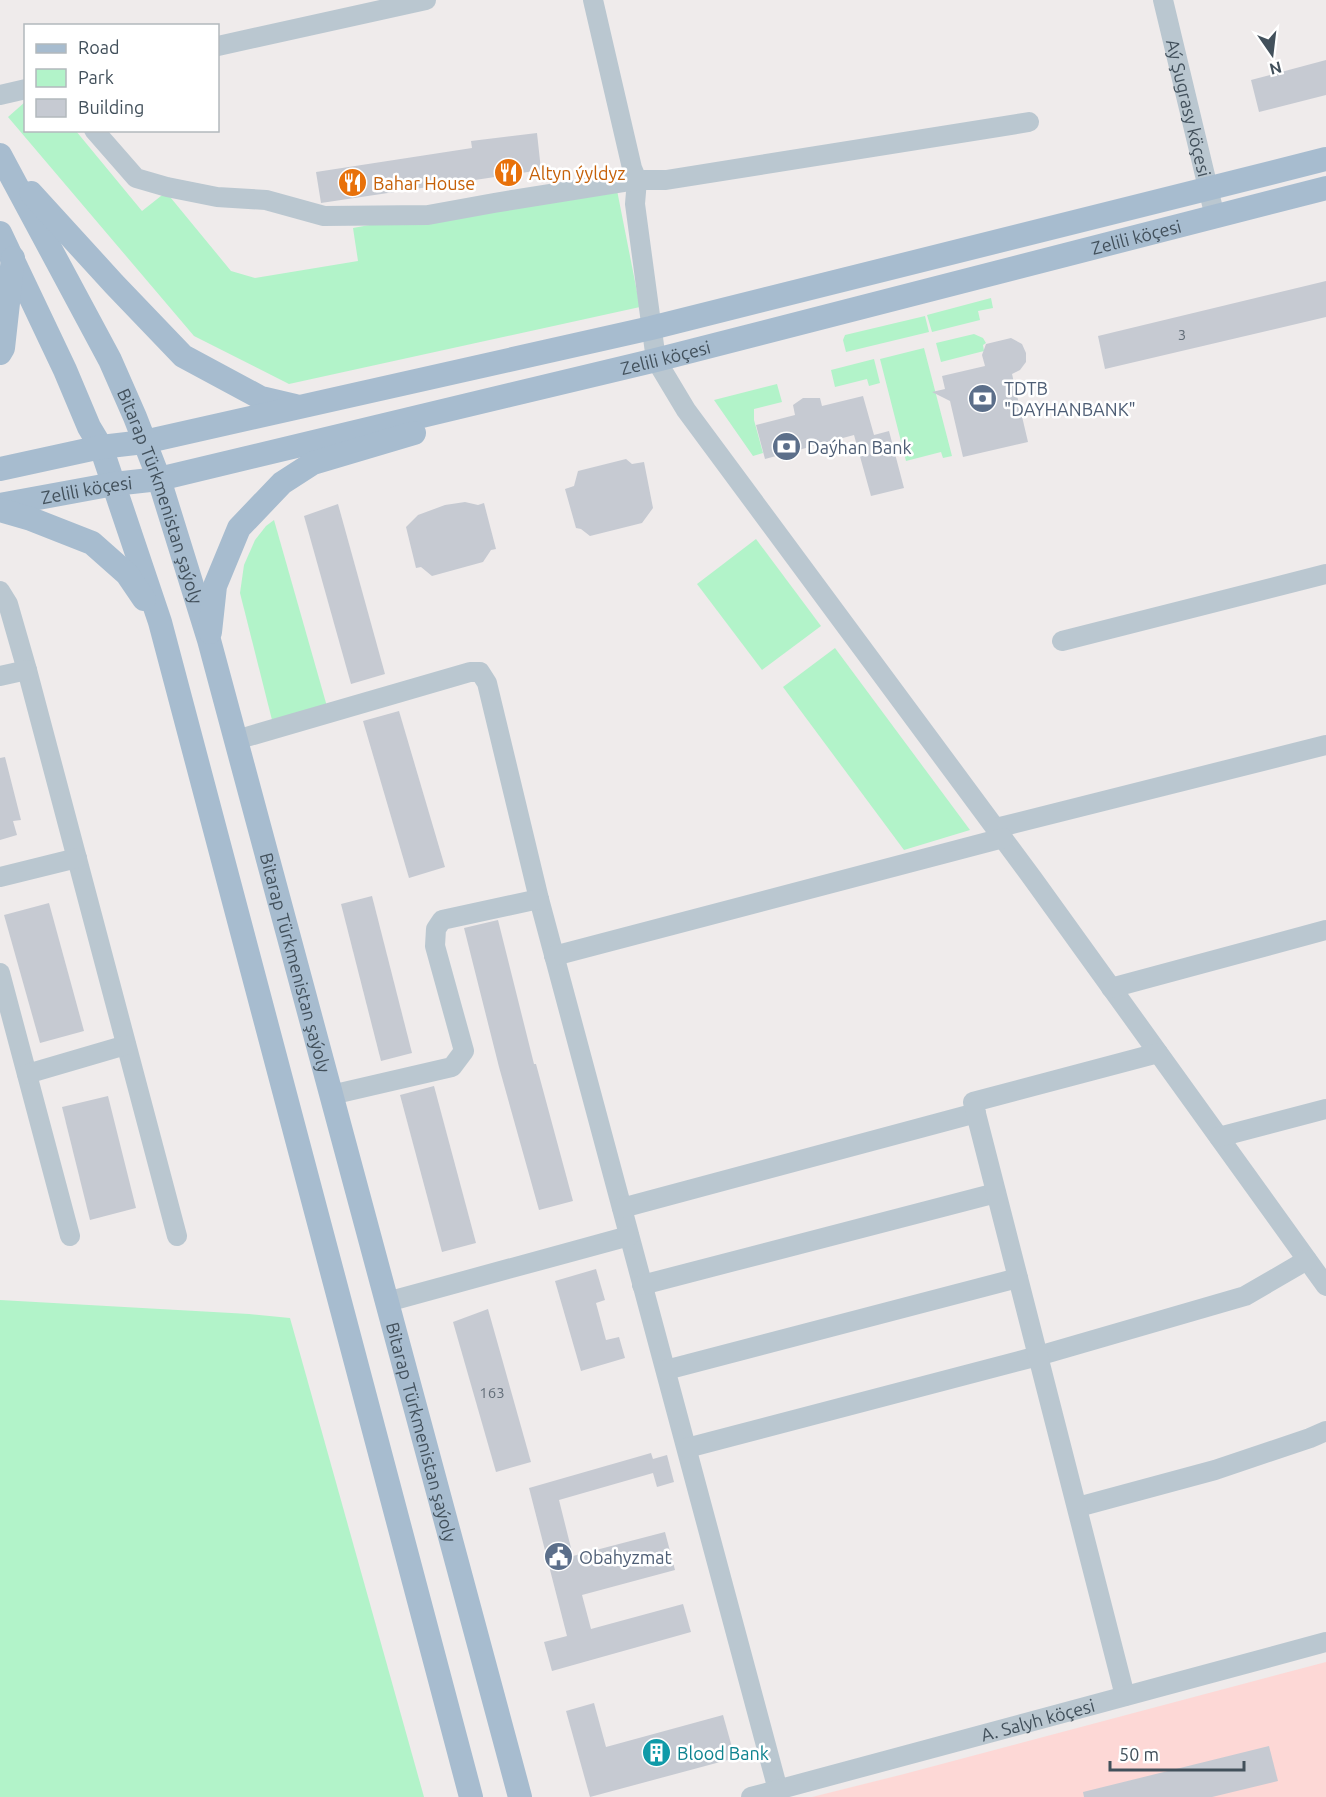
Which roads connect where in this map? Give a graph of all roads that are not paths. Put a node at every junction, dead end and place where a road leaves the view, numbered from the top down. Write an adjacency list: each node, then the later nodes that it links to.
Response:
1 (426, 0): 4 (street)
2 (593, 0): 11 (street)
3 (1163, 0): 13 (street, Aý Şugrasy köçesi)
4 (219, 46)
5 (24, 89): 6 (street)
6 (0, 95)
7 (1029, 122): 11 (street)
8 (96, 132): 11 (street)
9 (1326, 159): 13 (main road, Zelili köçesi)
10 (4, 161): 20 (main road); 22 (main road, Bitarap Türkmenistan şaýoly)
11 (637, 180): 17 (street)
12 (1326, 188): 14 (main road, Zelili köçesi)
13 (1207, 189): 14 (street, Aý Şugrasy köçesi); 17 (main road, Zelili köçesi)
14 (1215, 218): 19 (main road, Zelili köçesi)
15 (0, 233): 16 (main road)
16 (13, 258): 18 (main road); 23 (main road)
17 (651, 328): 19 (street); 20 (main road, Zelili köçesi)
18 (0, 353)
19 (656, 360): 21 (main road, Zelili köçesi); 38 (street)
20 (300, 408): 22 (main road, Zelili köçesi)
21 (428, 414): 25 (main road, Zelili köçesi); 32 (main road)
22 (144, 442): 23 (main road, Zelili köçesi); 25 (main road, Bitarap Türkmenistan şaýoly)
23 (100, 447): 24 (main road, Zelili köçesi); 26 (main road)
24 (0, 470)
25 (159, 479): 26 (main road, Zelili köçesi); 32 (main road, Bitarap Türkmenistan şaýoly)
26 (114, 484): 27 (main road, Zelili köçesi); 31 (main road)
27 (0, 505)
28 (0, 510): 31 (main road)
29 (1326, 574): 33 (street)
30 (0, 591): 34 (street)
31 (160, 622): 71 (main road)
32 (209, 640): 36 (main road, Bitarap Türkmenistan şaýoly)
33 (1062, 641)
34 (27, 670): 35 (street); 39 (street)
35 (0, 676)
36 (236, 740): 41 (street); 49 (main road, Bitarap Türkmenistan şaýoly)
37 (1326, 745): 38 (street)
38 (999, 833): 43 (street); 45 (street)
39 (77, 858): 40 (street); 46 (street)
40 (0, 877)
41 (539, 899): 43 (street); 49 (street)
42 (1326, 930): 45 (street)
43 (554, 956): 54 (street)
44 (0, 973): 48 (street)
45 (1111, 988): 47 (street)
46 (126, 1045): 48 (street); 56 (street)
47 (1158, 1053): 51 (street); 52 (street)
48 (27, 1074): 55 (street)
49 (332, 1095): 62 (main road, Bitarap Türkmenistan şaýoly)
50 (1326, 1109): 52 (street)
51 (976, 1113): 53 (street); 54 (street)
52 (1219, 1137): 58 (street)
53 (996, 1193): 59 (street); 60 (street)
54 (622, 1208): 57 (street)
55 (70, 1236)
56 (177, 1236)
57 (629, 1236): 60 (street); 62 (street)
58 (1307, 1260): 61 (street); 63 (street)
59 (1018, 1278): 63 (street); 64 (street)
60 (642, 1285): 64 (street)
61 (1326, 1286)
62 (387, 1302): 72 (main road, Bitarap Türkmenistan şaýoly)
63 (1038, 1356): 66 (street); 67 (street)
64 (666, 1370): 66 (street)
65 (1326, 1431): 67 (street)
66 (687, 1448): 70 (street)
67 (1078, 1508): 69 (street)
68 (1326, 1642): 69 (street, A. Salyh köçesi)
69 (1125, 1696): 70 (street, A. Salyh köçesi)
70 (778, 1790): 73 (street, A. Salyh köçesi)
71 (471, 1797)
72 (520, 1797)
73 (751, 1797)

